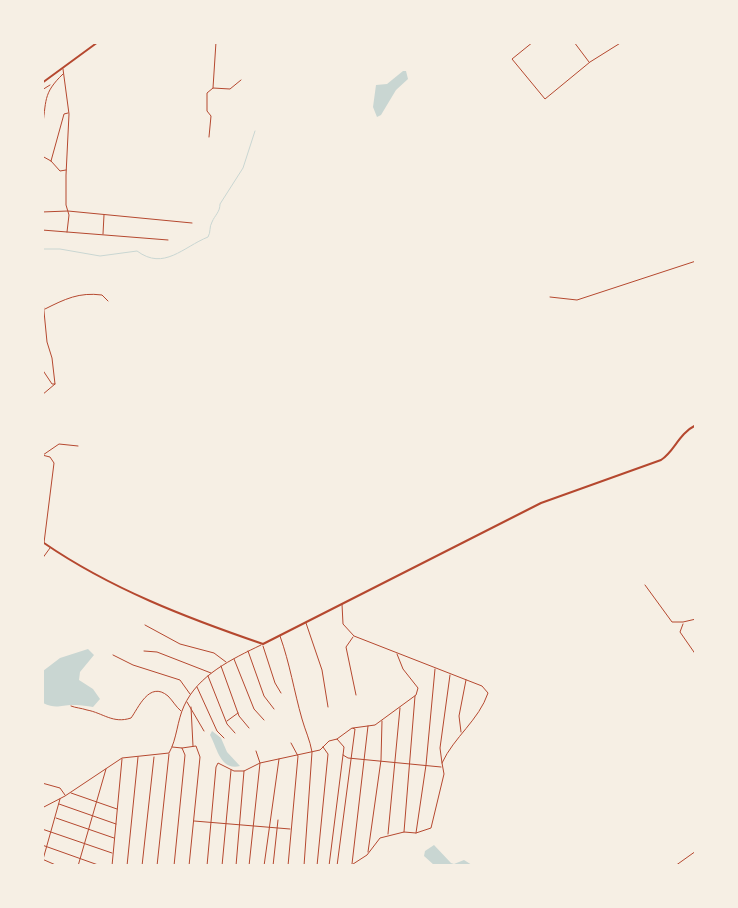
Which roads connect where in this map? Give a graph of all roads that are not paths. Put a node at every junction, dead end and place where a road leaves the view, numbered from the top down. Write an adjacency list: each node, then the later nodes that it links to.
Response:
1 (98, 42): 7 (street)
2 (216, 42): 12 (street)
3 (532, 42): 6 (street)
4 (574, 42): 6 (street)
5 (622, 42): 6 (street)
6 (590, 62)
7 (63, 68): 8 (street); 10 (street)
8 (64, 73): 11 (street); 14 (street)
9 (241, 80): 12 (street)
10 (42, 84)
11 (52, 84): 13 (street); 15 (street)
12 (213, 88): 16 (street)
13 (42, 90)
14 (69, 114): 18 (street); 19 (street)
15 (42, 129)
16 (209, 137)
17 (42, 156): 18 (street)
18 (51, 161): 19 (street)
19 (66, 170): 21 (street)
20 (42, 212): 21 (street)
21 (68, 212): 22 (street); 25 (street)
22 (104, 214): 23 (street); 26 (street)
23 (192, 222)
24 (42, 230): 25 (street)
25 (67, 232): 26 (street)
26 (103, 235): 27 (street)
27 (168, 240)
28 (696, 262): 32 (street)
29 (43, 272): 30 (street)
30 (43, 287)
31 (42, 292): 34 (street)
32 (550, 297)
33 (108, 301): 34 (street)
34 (44, 312): 35 (street)
35 (47, 342): 36 (street); 38 (street)
36 (42, 343)
37 (42, 369): 38 (street)
38 (55, 384): 39 (street)
39 (42, 395)
40 (696, 425): 47 (street)
41 (78, 446): 42 (street)
42 (43, 455): 43 (street)
43 (43, 542): 44 (street)
44 (50, 548): 45 (street); 54 (street)
45 (42, 559)
46 (645, 585): 50 (street)
47 (342, 604): 49 (street); 53 (street)
48 (696, 619): 50 (street)
49 (306, 622): 52 (street); 76 (street)
50 (683, 622): 59 (street)
51 (145, 625): 61 (street)
52 (280, 636): 54 (street); 98 (street)
53 (354, 636): 58 (street); 71 (street)
54 (263, 644): 56 (street); 69 (street)
55 (144, 651): 64 (street)
56 (248, 651): 60 (street); 78 (street)
57 (113, 654): 70 (street)
58 (397, 654): 63 (street); 72 (street)
59 (696, 655)
60 (234, 658): 61 (street); 81 (street)
61 (227, 662): 62 (street)
62 (221, 666): 64 (street); 80 (street)
63 (435, 668): 65 (street); 113 (street)
64 (211, 673): 66 (street)
65 (450, 674): 67 (street); 112 (street)
66 (208, 676): 68 (street); 83 (street)
67 (466, 680): 89 (street); 89 (street)
68 (197, 687): 70 (street); 90 (street)
69 (281, 693)
70 (190, 694): 73 (street)
71 (356, 695)
72 (415, 696): 77 (street); 111 (street)
73 (187, 701): 75 (street); 79 (street)
74 (71, 706): 79 (street)
75 (191, 707): 87 (street); 93 (street)
76 (328, 707)
77 (400, 708): 82 (street); 109 (street)
78 (274, 709)
79 (182, 712): 94 (street)
80 (238, 712): 83 (street); 85 (street)
81 (264, 720)
82 (382, 721): 84 (street); 108 (street)
83 (226, 722): 88 (street)
84 (368, 726): 86 (street); 107 (street)
85 (249, 728)
86 (352, 728): 91 (street); 106 (street)
87 (204, 731)
88 (234, 733)
89 (461, 733): 112 (street)
90 (224, 738)
91 (337, 739): 95 (street); 100 (street)
92 (291, 743): 102 (street)
93 (193, 746): 96 (street); 129 (street)
94 (172, 747): 96 (street); 99 (street)
95 (324, 747): 98 (street); 172 (street)
96 (182, 748): 162 (street)
97 (256, 751): 110 (street)
98 (312, 752): 102 (street); 171 (street)
99 (169, 754): 101 (street); 161 (street)
100 (344, 755): 106 (street); 173 (street)
101 (154, 756): 103 (street); 160 (street)
102 (298, 756): 105 (street); 138 (street)
103 (138, 757): 104 (street); 159 (street)
104 (122, 758): 115 (street); 125 (street)
105 (280, 758): 110 (street); 135 (street)
106 (352, 758): 107 (street); 174 (street)
107 (365, 758): 108 (street); 154 (street)
108 (381, 760): 109 (street); 150 (street)
109 (395, 762): 111 (street); 143 (street)
110 (260, 763): 117 (street); 134 (street)
111 (408, 763): 113 (street); 141 (street)
112 (442, 763): 114 (street)
113 (426, 766): 114 (street); 142 (street)
114 (441, 767): 142 (street)
115 (106, 768): 119 (street); 122 (street)
116 (232, 770): 117 (street); 130 (street); 131 (street)
117 (244, 770): 133 (street)
118 (42, 783): 120 (street)
119 (70, 792): 120 (street); 122 (street)
120 (65, 796): 121 (street)
121 (60, 798): 123 (street); 124 (street)
122 (97, 802): 125 (street); 126 (street)
123 (58, 804): 126 (street); 127 (street)
124 (42, 808)
125 (118, 810): 132 (street)
126 (93, 816): 132 (street); 139 (street)
127 (55, 818): 139 (street); 140 (street)
128 (278, 820): 136 (street)
129 (193, 821): 130 (street); 163 (street)
130 (211, 822): 131 (street); 164 (street)
131 (226, 823): 133 (street); 165 (street)
132 (116, 824): 144 (street)
133 (240, 824): 134 (street); 166 (street)
134 (254, 826): 135 (street); 167 (street)
135 (269, 827): 136 (street); 168 (street)
136 (278, 828): 138 (street); 169 (street)
137 (42, 829): 140 (street)
138 (290, 829): 170 (street)
139 (88, 830): 144 (street); 145 (street)
140 (51, 832): 145 (street); 147 (street)
141 (404, 832): 142 (street); 143 (street)
142 (416, 834)
143 (388, 835): 150 (street)
144 (115, 838): 149 (street)
145 (84, 844): 149 (street); 151 (street)
146 (42, 845): 147 (street)
147 (47, 846): 151 (street); 152 (street)
148 (696, 851): 175 (street)
149 (113, 854): 158 (street)
150 (367, 855): 154 (street)
151 (80, 858): 156 (street); 157 (street)
152 (43, 859): 153 (street); 155 (street)
153 (42, 864)
154 (351, 865)
155 (58, 866)
156 (78, 866)
157 (101, 866)
158 (112, 866)
159 (127, 866)
160 (142, 866)
161 (157, 866)
162 (174, 866)
163 (189, 866)
164 (207, 866)
165 (222, 866)
166 (236, 866)
167 (249, 866)
168 (264, 866)
169 (273, 866)
170 (288, 866)
171 (304, 866)
172 (317, 866)
173 (329, 866)
174 (337, 866)
175 (675, 866)

